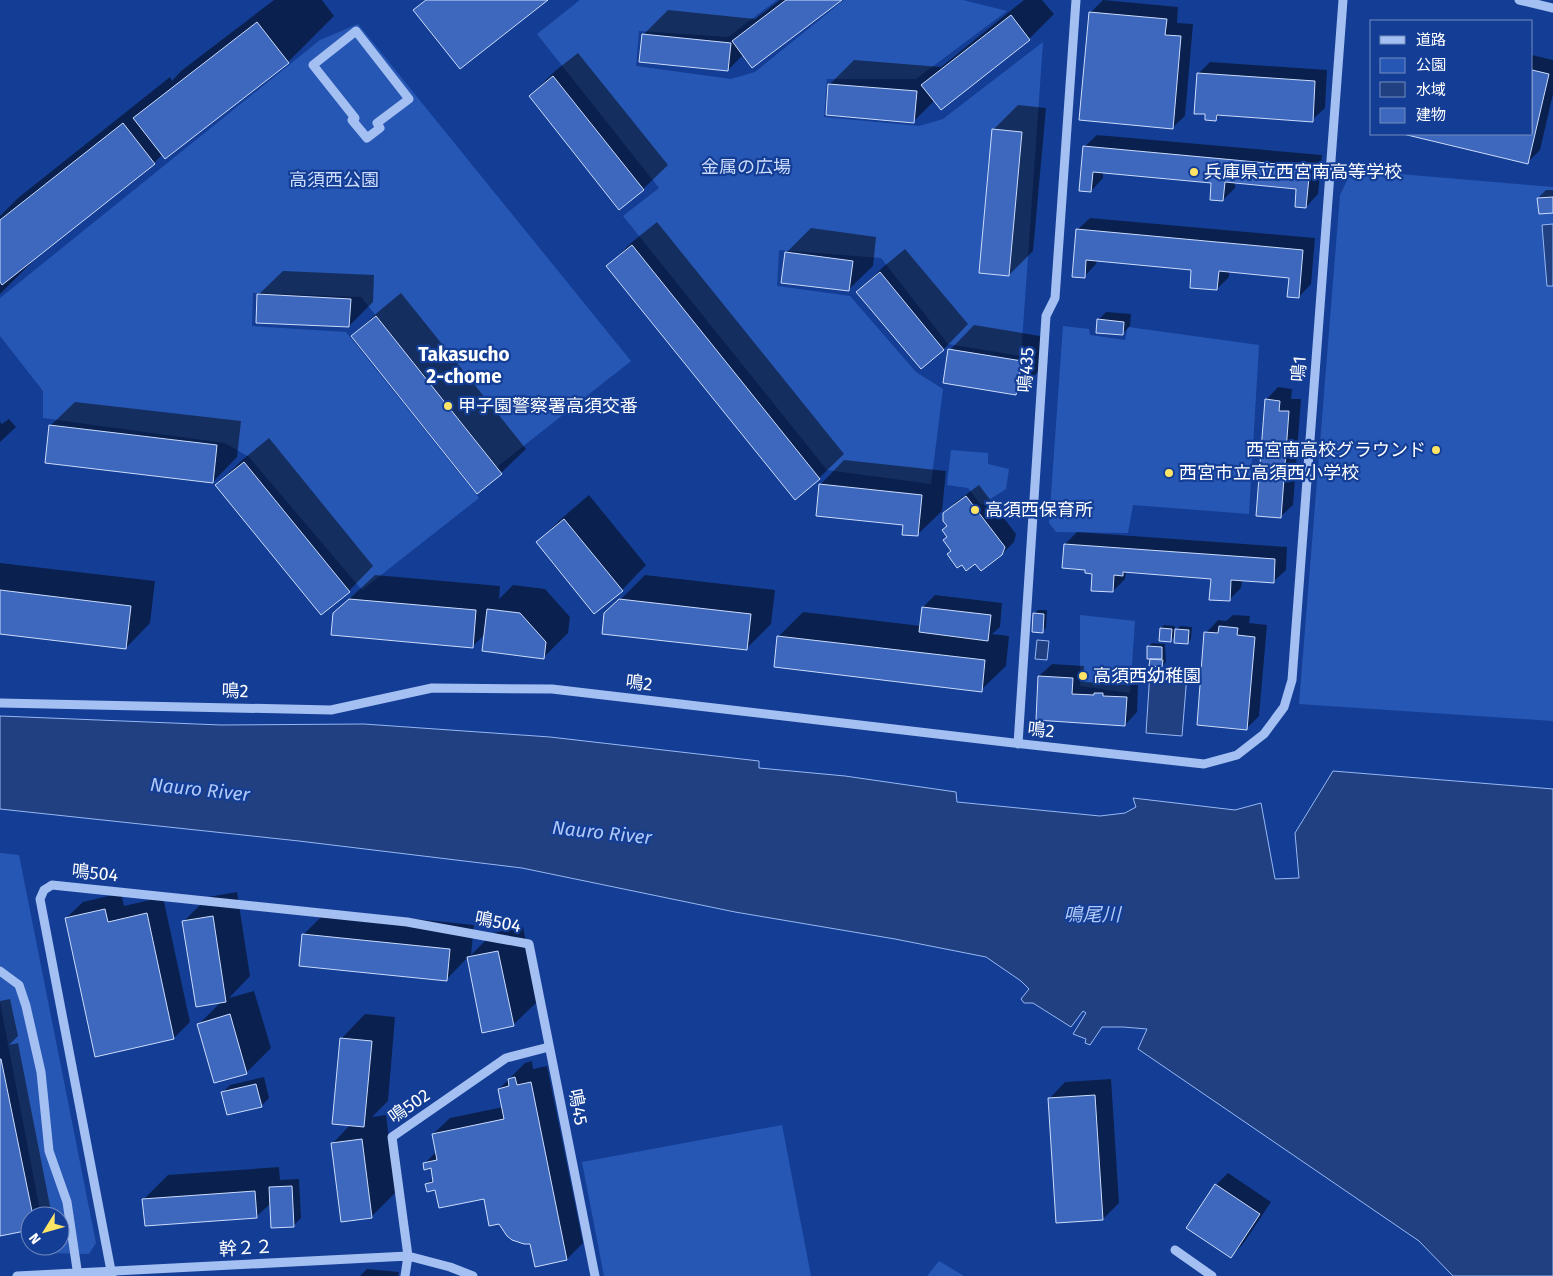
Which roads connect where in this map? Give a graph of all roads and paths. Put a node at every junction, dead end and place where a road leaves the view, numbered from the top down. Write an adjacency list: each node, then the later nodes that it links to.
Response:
1 (1076, 0): 8 (street, 鳴435)
2 (1343, 0): 7 (street, 鳴1)
3 (1519, 0): 4 (street)
4 (1553, 8)
5 (367, 138): 5 (street)
6 (0, 703): 8 (street, 鳴2)
7 (1264, 734): 8 (street, 鳴2)
8 (1018, 744)
9 (529, 944): 11 (street, 鳴45); 15 (street, 鳴504)
10 (0, 971): 14 (street)
11 (550, 1047): 13 (street, 鳴502); 19 (street, 鳴45)
12 (1175, 1250): 20 (street)
13 (408, 1256): 15 (street, 幹２２); 17 (street); 18 (street, 幹２２)
14 (77, 1274): 15 (street, 幹２２); 16 (street, 幹２２)
15 (111, 1274)
16 (17, 1276)
17 (405, 1276)
18 (473, 1276)
19 (595, 1276)
20 (1212, 1276)

